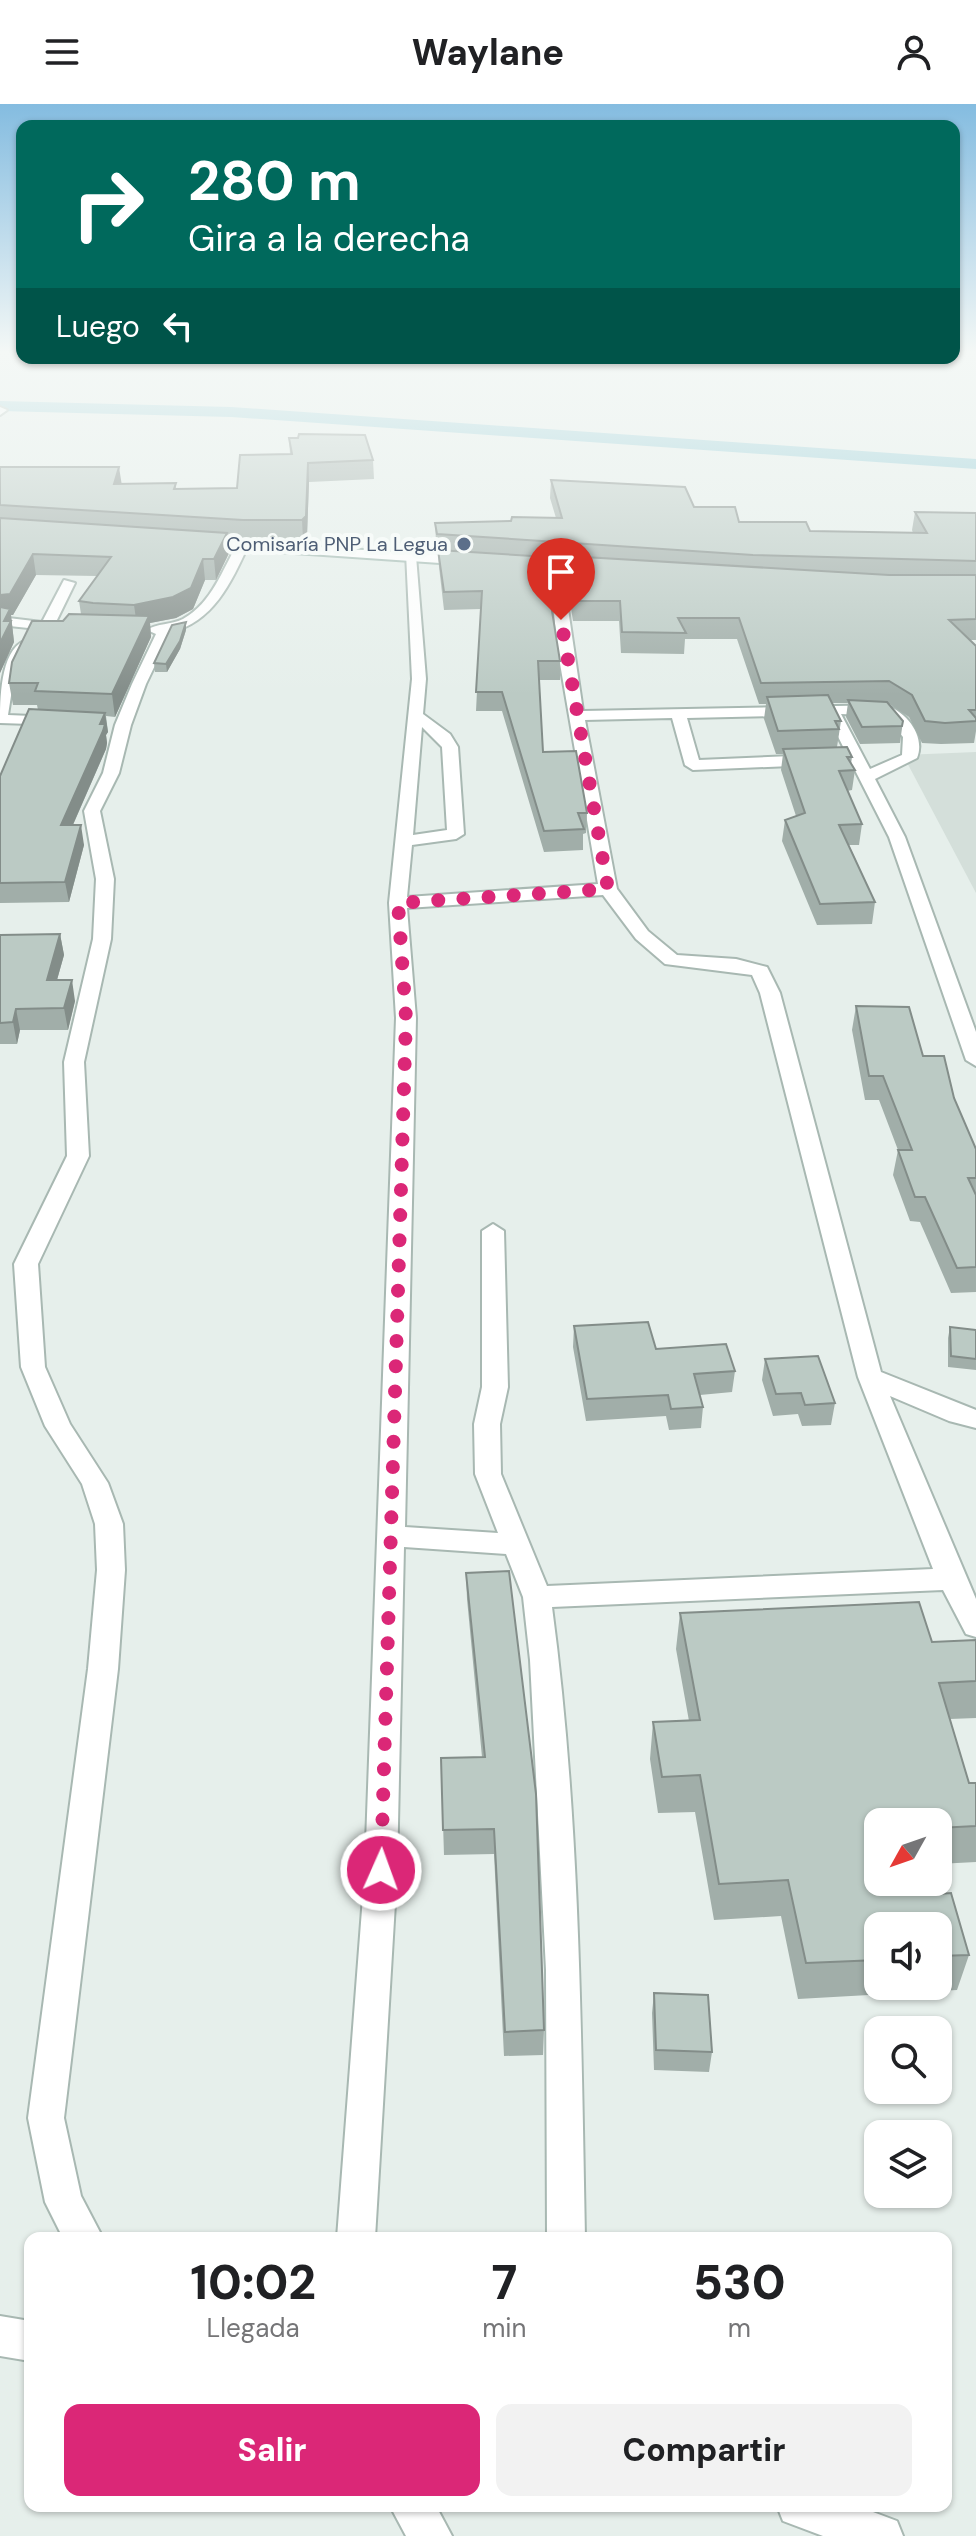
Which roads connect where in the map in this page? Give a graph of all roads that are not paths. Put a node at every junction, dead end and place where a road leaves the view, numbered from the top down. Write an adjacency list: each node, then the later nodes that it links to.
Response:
1 (182, 542): 2 (street)
2 (242, 546): 3 (street); 13 (street)
3 (410, 556): 4 (street); 15 (street)
4 (478, 562)
5 (509, 565): 6 (street)
6 (556, 568): 7 (street); 17 (street)
7 (615, 572)
8 (69, 583): 10 (street)
9 (0, 621): 10 (street)
10 (40, 626): 11 (street); 18 (street)
11 (77, 629)
12 (135, 630): 13 (street)
13 (165, 630): 34 (street)
14 (831, 709): 16 (street); 20 (street); 21 (street)
15 (414, 714): 22 (street); 22 (street)
16 (679, 715): 17 (street); 20 (street)
17 (577, 716): 23 (street)
18 (0, 719): 19 (street)
19 (73, 723)
20 (841, 759): 21 (street)
21 (865, 777): 25 (street)
22 (403, 841): 24 (street)
23 (608, 889): 24 (street); 27 (street)
24 (398, 903): 29 (street)
25 (976, 1060)
26 (493, 1231): 30 (street)
27 (870, 1377): 28 (street); 31 (street)
28 (976, 1419)
29 (391, 1536): 30 (street); 35 (street)
30 (516, 1544): 32 (street)
31 (951, 1579): 32 (street); 33 (street)
32 (537, 1597): 36 (street)
33 (976, 1626)
34 (81, 2232)
35 (356, 2232)
36 (566, 2232)
37 (0, 2336): 38 (street)
38 (24, 2340)
39 (415, 2512): 41 (street)
40 (815, 2512): 42 (street)
41 (431, 2536)
42 (882, 2536)

